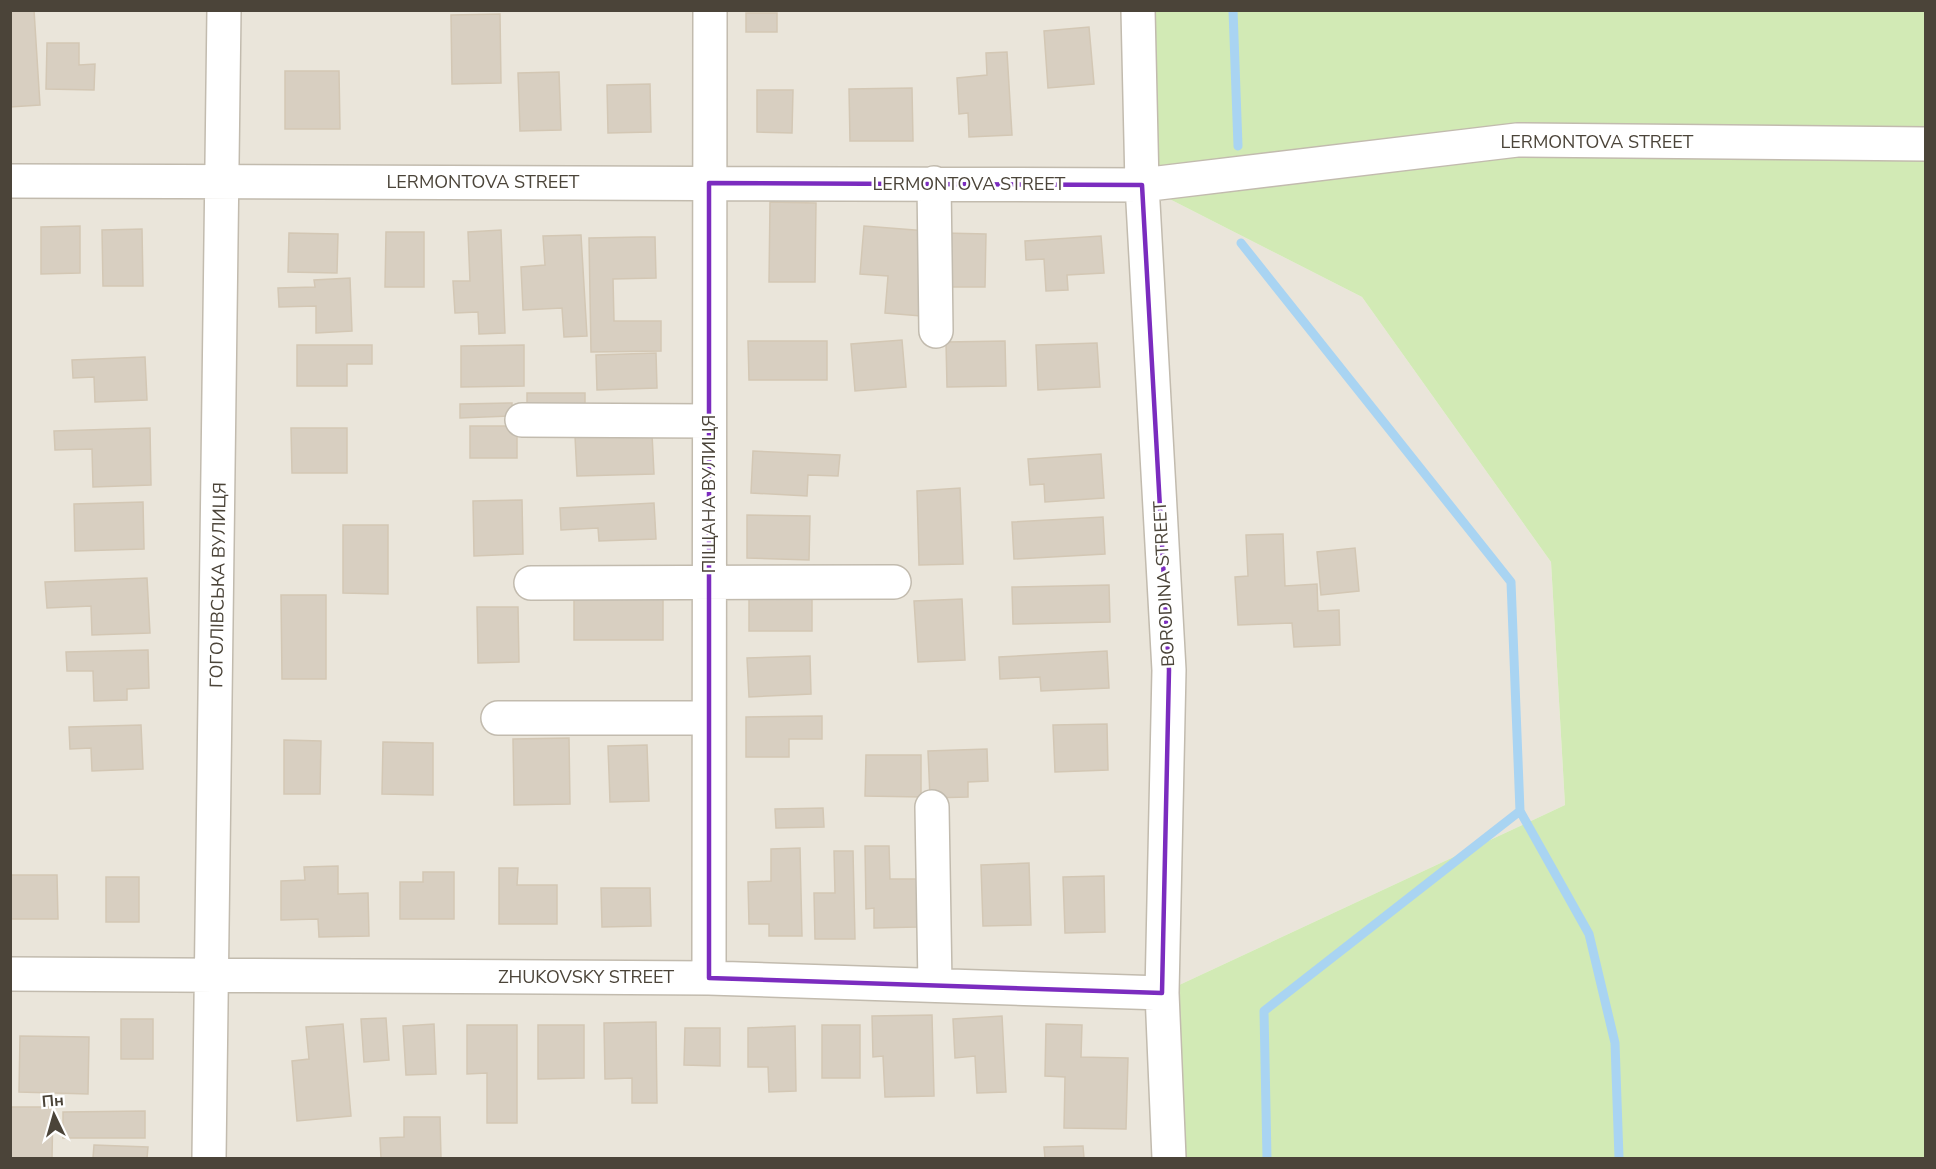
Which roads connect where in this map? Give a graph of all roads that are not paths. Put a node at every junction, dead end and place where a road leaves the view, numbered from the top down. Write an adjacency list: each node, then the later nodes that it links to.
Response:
1 (224, 10): 6 (street, ГОГОЛІВСЬКА ВУЛИЦЯ)
2 (710, 10): 7 (street, ПІЩАНА ВУЛИЦЯ)
3 (1138, 10): 9 (street, BORODINA STREET)
4 (1926, 144): 9 (street, LERMONTOVA STREET)
5 (10, 181): 6 (street, LERMONTOVA STREET)
6 (224, 182): 7 (street, LERMONTOVA STREET); 20 (street, ГОГОЛІВСЬКА ВУЛИЦЯ)
7 (709, 183): 8 (street, LERMONTOVA STREET); 12 (street, ПІЩАНА ВУЛИЦЯ)
8 (934, 183): 9 (street, LERMONTOVA STREET); 10 (street)
9 (1142, 185): 23 (street, BORODINA STREET)
10 (936, 331)
11 (522, 420): 12 (street)
12 (709, 421): 13 (street, ПІЩАНА ВУЛИЦЯ)
13 (709, 581): 14 (street); 15 (street); 17 (street, ПІЩАНА ВУЛИЦЯ)
14 (894, 582)
15 (531, 583)
16 (498, 718): 17 (street)
17 (709, 718): 21 (street, ПІЩАНА ВУЛИЦЯ)
18 (932, 807): 22 (street)
19 (10, 974): 20 (street, ZHUKOVSKY STREET)
20 (212, 975): 21 (street, ZHUKOVSKY STREET); 24 (street, ГОГОЛІВСЬКА ВУЛИЦЯ)
21 (709, 978): 22 (street, ZHUKOVSKY STREET)
22 (935, 985): 23 (street, ZHUKOVSKY STREET)
23 (1162, 993): 25 (street, BORODINA STREET)
24 (209, 1158)
25 (1169, 1158)

